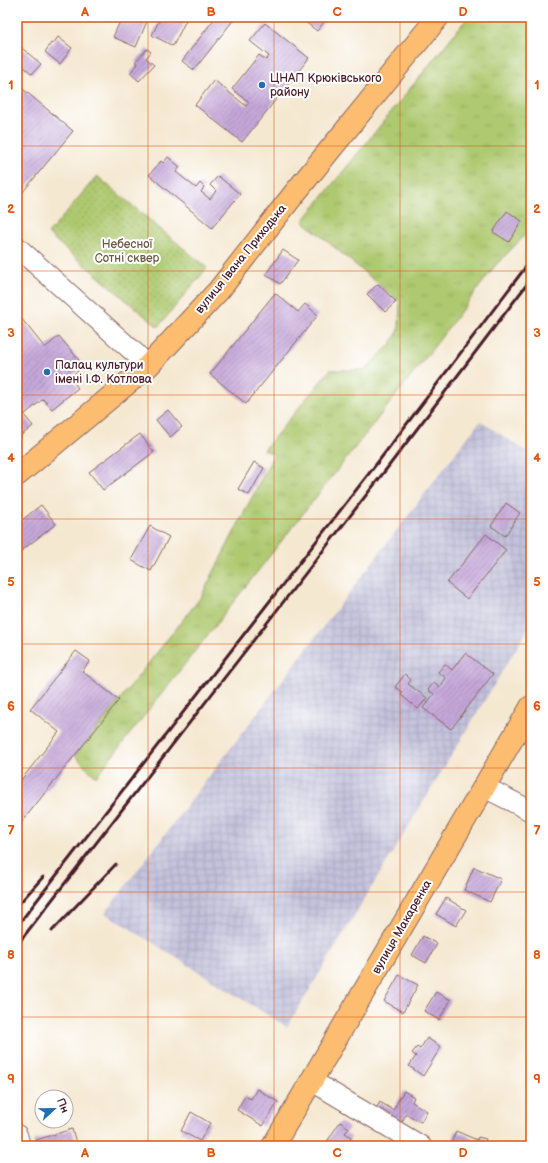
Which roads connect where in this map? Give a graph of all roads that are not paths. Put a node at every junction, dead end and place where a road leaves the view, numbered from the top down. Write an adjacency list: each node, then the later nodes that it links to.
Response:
1 (438, 17): 3 (main road, вулиця Івана Приходька)
2 (17, 247): 3 (street)
3 (148, 366): 4 (main road, вулиця Івана Приходька)
4 (17, 475)
5 (531, 707): 6 (main road, вулиця Макаренка)
6 (484, 787): 7 (street); 8 (main road, вулиця Макаренка)
7 (531, 811)
8 (312, 1081): 11 (main road, вулиця Макаренка); 12 (street)
9 (17, 1135): 10 (street)
10 (20, 1146)
11 (273, 1146)
12 (421, 1146)

